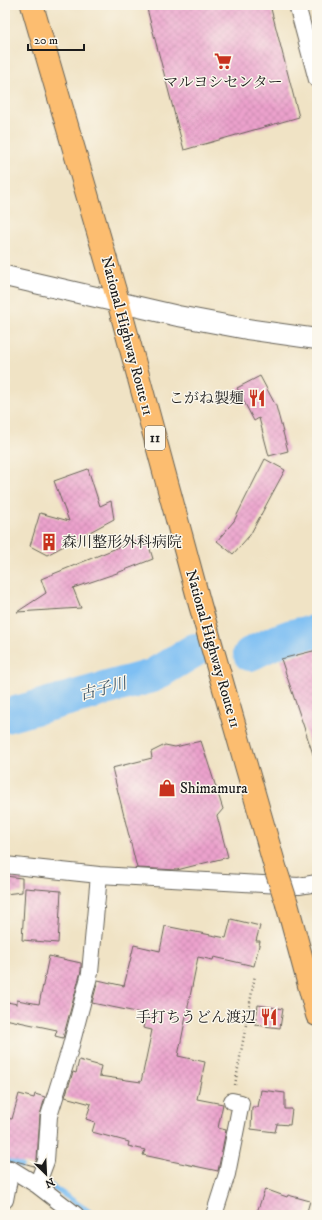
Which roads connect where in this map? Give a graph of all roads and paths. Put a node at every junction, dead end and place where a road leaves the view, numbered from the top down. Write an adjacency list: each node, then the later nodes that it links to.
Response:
1 (32, 5): 5 (highway, National Highway Route 11 / 11)
2 (297, 5): 3 (street)
3 (317, 80)
4 (5, 276): 5 (street)
5 (118, 301): 6 (street); 10 (highway, National Highway Route 11 / 11, bridge)
6 (317, 339)
7 (5, 865): 8 (street)
8 (99, 875): 9 (street); 15 (street)
9 (317, 883)
10 (309, 960): 12 (highway, National Highway Route 11 / 11)
11 (255, 975): 13 (path)
12 (317, 1015)
13 (232, 1101): 18 (street)
14 (8, 1169): 15 (street); 16 (street)
15 (37, 1185): 17 (street)
16 (5, 1200)
17 (76, 1215)
18 (214, 1215)

